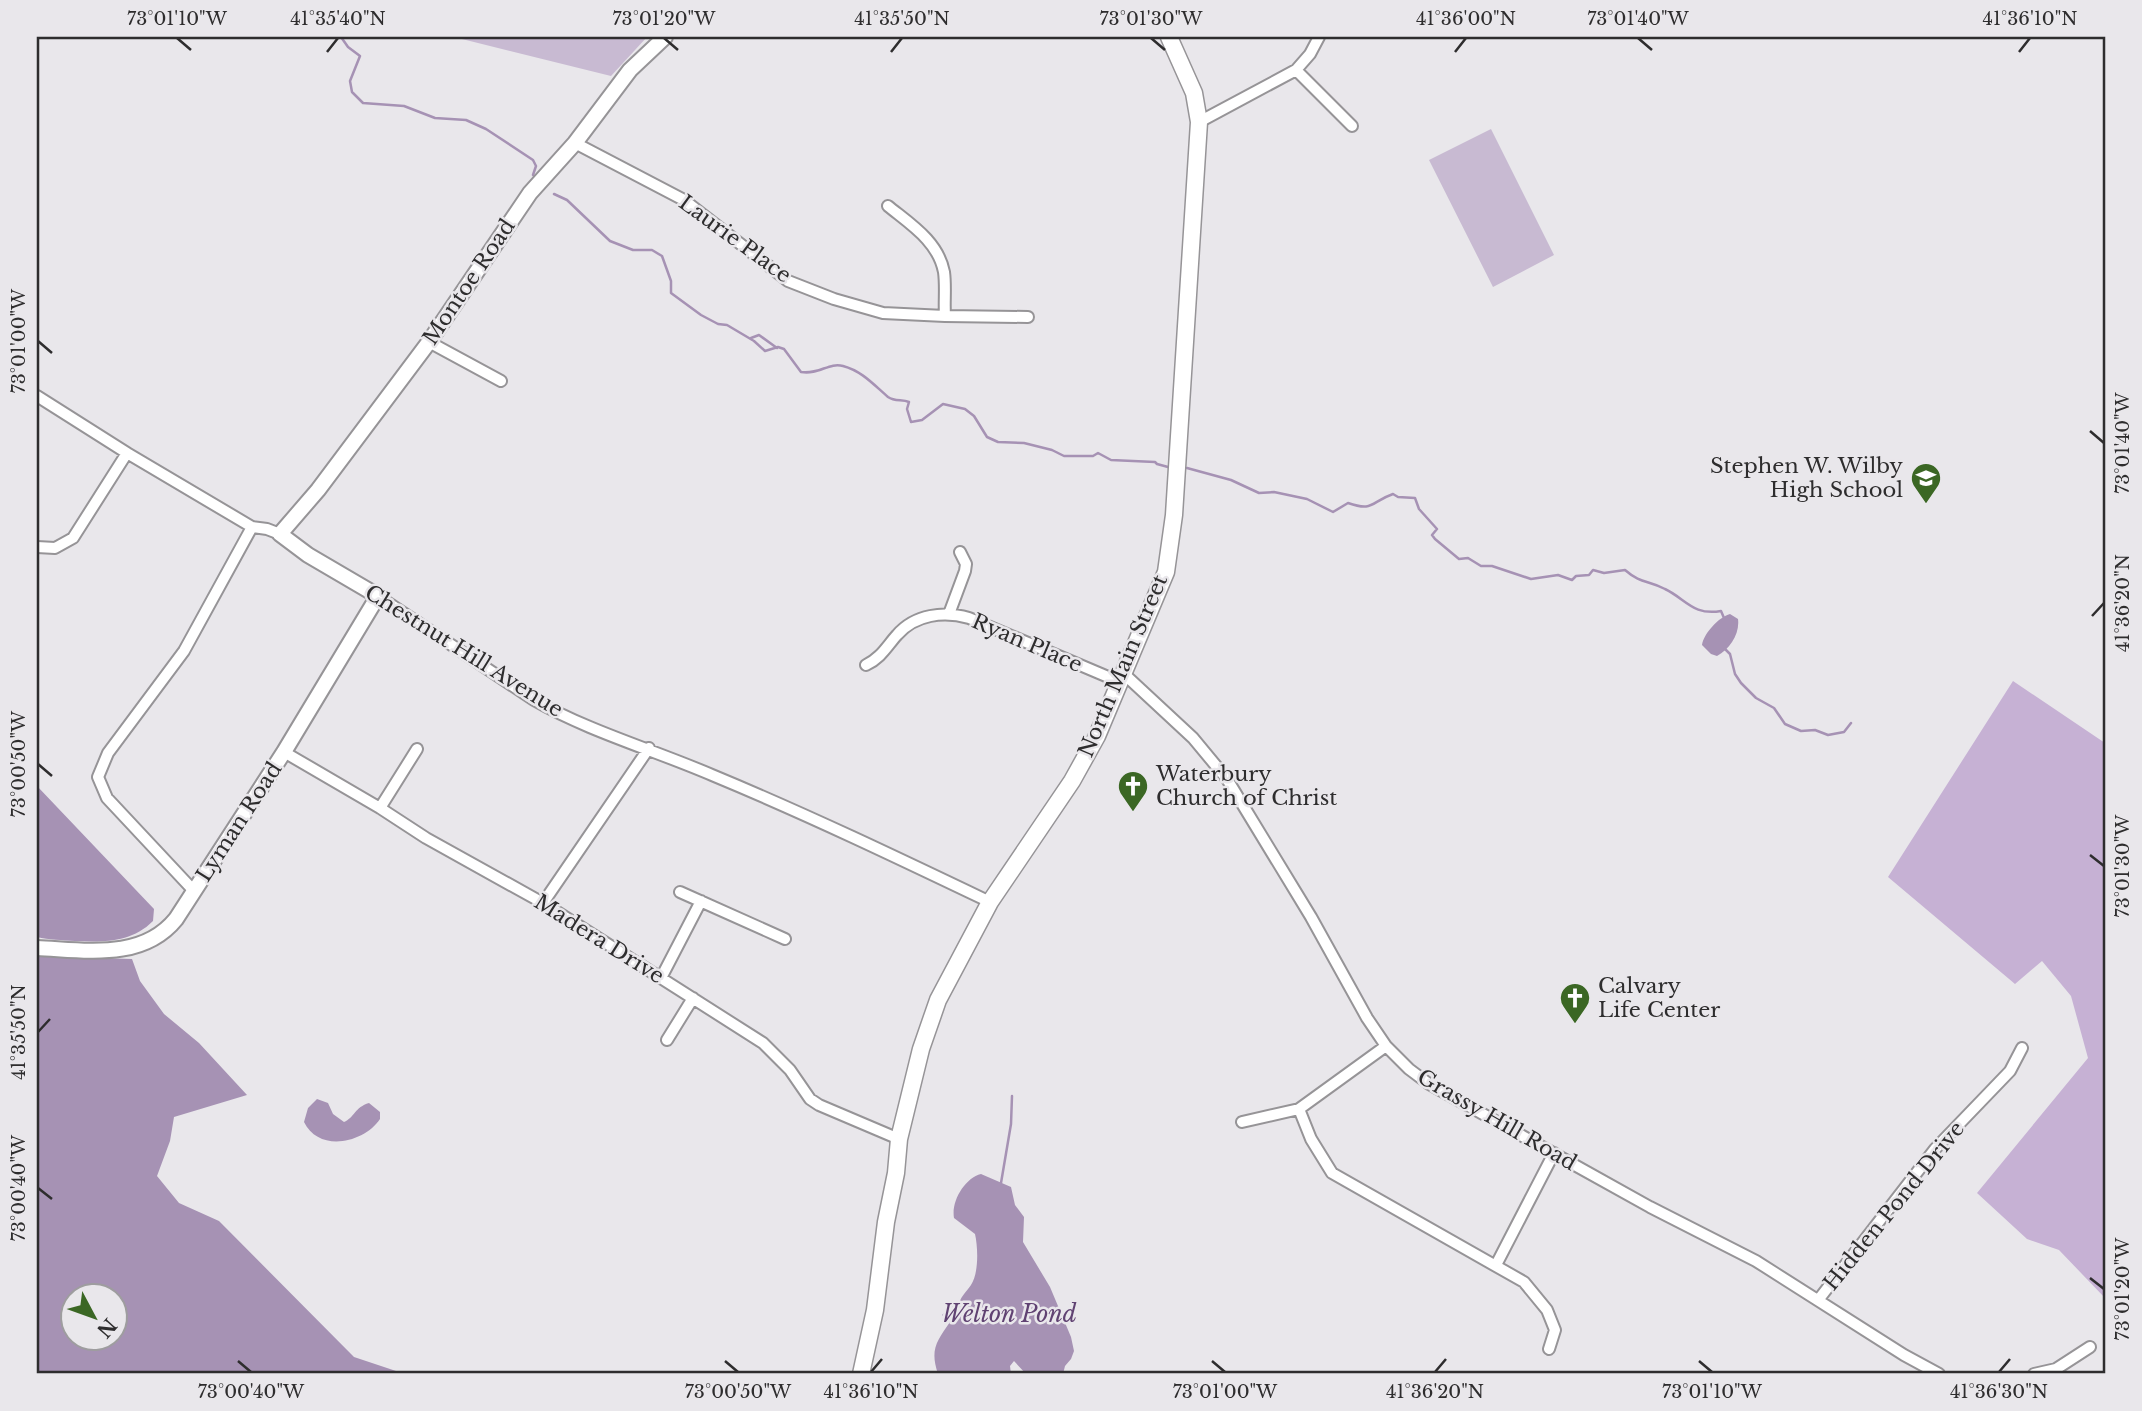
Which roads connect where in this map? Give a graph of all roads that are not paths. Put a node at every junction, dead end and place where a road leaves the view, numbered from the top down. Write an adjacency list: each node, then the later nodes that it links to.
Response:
1 (664, 37): 7 (street, Montoe Road)
2 (1168, 37): 5 (main road, North Main Street)
3 (1319, 37): 4 (street)
4 (1296, 70): 5 (street); 6 (street)
5 (1199, 122): 22 (main road, North Main Street)
6 (1352, 126)
7 (575, 143): 9 (street, Laurie Place); 11 (street, Montoe Road)
8 (888, 206): 9 (street)
9 (945, 316): 10 (street, Laurie Place)
10 (1028, 317)
11 (429, 342): 12 (street); 16 (street, Montoe Road)
12 (501, 381)
13 (37, 396): 14 (street, Chestnut Hill Avenue)
14 (127, 453): 15 (street, Chestnut Hill Avenue); 17 (street)
15 (253, 527): 16 (street, Chestnut Hill Avenue); 27 (street)
16 (280, 534): 19 (street, Chestnut Hill Avenue)
17 (37, 547)
18 (960, 552): 20 (street)
19 (378, 596): 23 (street, Chestnut Hill Avenue); 25 (street, Lyman Road)
20 (949, 614): 21 (street, Ryan Place); 22 (street, Ryan Place)
21 (866, 665)
22 (1121, 677): 30 (main road, North Main Street); 37 (street, Grassy Hill Road)
23 (649, 748): 30 (street, Chestnut Hill Avenue); 31 (street)
24 (417, 749): 26 (street)
25 (284, 752): 26 (street, Madera Drive); 27 (street, Lyman Road)
26 (380, 808): 31 (street, Madera Drive)
27 (194, 891): 33 (street, Lyman Road)
28 (680, 892): 29 (street)
29 (701, 901): 32 (street); 34 (street)
30 (989, 902): 41 (main road, North Main Street)
31 (543, 903): 34 (street, Madera Drive)
32 (785, 939)
33 (37, 947)
34 (661, 978): 35 (street, Madera Drive)
35 (693, 998): 36 (street); 41 (street, Madera Drive)
36 (667, 1040)
37 (1386, 1046): 39 (street); 42 (street, Grassy Hill Road)
38 (2022, 1048): 44 (street, Hidden Pond Drive)
39 (1300, 1109): 40 (street); 43 (street)
40 (1242, 1122)
41 (899, 1139): 48 (main road, North Main Street)
42 (1554, 1153): 43 (street); 44 (street, Grassy Hill Road)
43 (1496, 1265): 46 (street)
44 (1819, 1299): 49 (street, Grassy Hill Road)
45 (2090, 1347): 47 (street)
46 (1549, 1349)
47 (2058, 1372): 50 (street)
48 (861, 1374)
49 (1939, 1374)
50 (2034, 1374)

